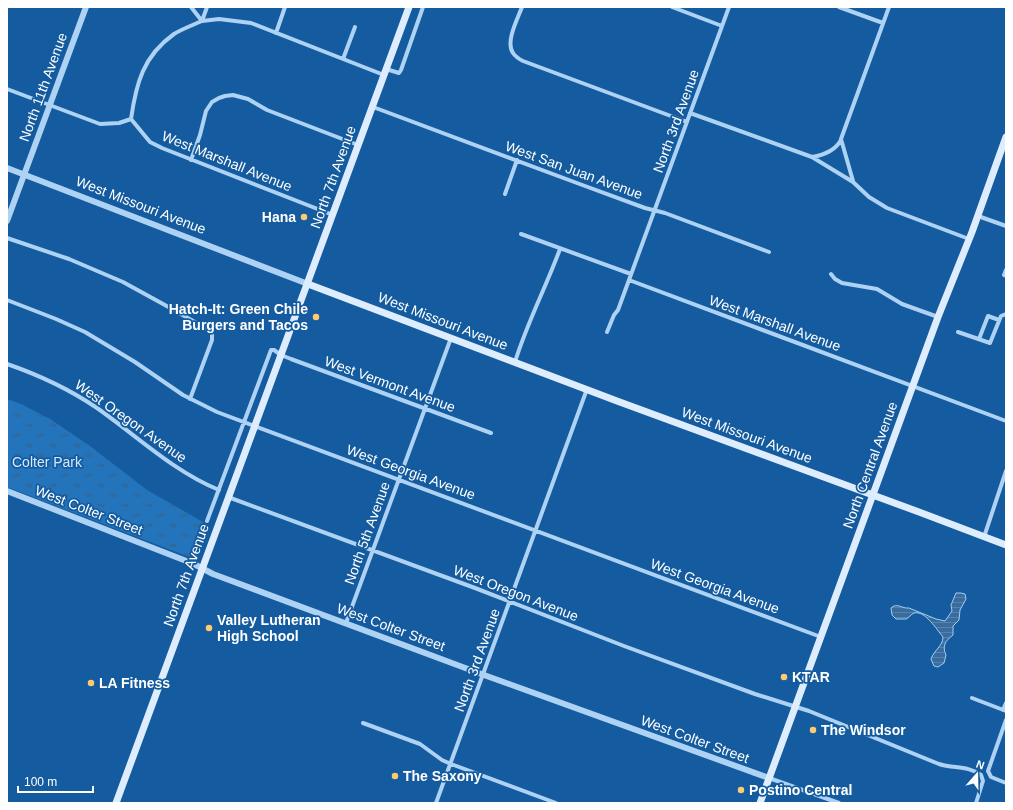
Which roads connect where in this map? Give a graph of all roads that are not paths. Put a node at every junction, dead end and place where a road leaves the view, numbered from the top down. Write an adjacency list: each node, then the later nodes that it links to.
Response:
1 (86, 7): 20 (street, North 11th Avenue)
2 (191, 7): 12 (street)
3 (207, 7): 12 (street)
4 (285, 7): 16 (street)
5 (409, 7): 18 (main road, North 7th Avenue)
6 (423, 7): 18 (street)
7 (522, 7): 24 (street)
8 (672, 7): 14 (street)
9 (729, 7): 14 (street, North 3rd Avenue)
10 (839, 7): 13 (street)
11 (889, 7): 13 (street)
12 (202, 21): 16 (street); 23 (street)
13 (883, 23): 26 (street)
14 (722, 26): 22 (street, North 3rd Avenue)
15 (355, 27): 17 (street)
16 (276, 33): 17 (street)
17 (343, 59): 18 (street)
18 (385, 72): 21 (main road, North 7th Avenue)
19 (7, 89): 20 (street)
20 (50, 105): 23 (street); 32 (street, North 11th Avenue)
21 (372, 107): 27 (main road, North 7th Avenue); 30 (street, West San Juan Avenue)
22 (690, 113): 24 (street, North 3rd Avenue); 28 (street)
23 (131, 119): 29 (street, West Marshall Avenue)
24 (687, 122): 35 (street, North 3rd Avenue)
25 (1006, 137): 37 (main road, North Central Avenue)
26 (841, 139): 28 (street); 33 (street)
27 (359, 145): 29 (street); 36 (main road, North 7th Avenue)
28 (812, 157): 33 (street)
29 (191, 160): 36 (street, West Marshall Avenue)
30 (517, 160): 34 (street); 35 (street, West San Juan Avenue)
31 (7, 168): 32 (street, West Missouri Avenue)
32 (24, 174): 38 (street, North 11th Avenue); 50 (street, West Missouri Avenue)
33 (853, 182): 42 (street)
34 (505, 194)
35 (655, 210): 44 (street, West San Juan Avenue); 46 (street, North 3rd Avenue)
36 (333, 215): 50 (main road, North 7th Avenue)
37 (978, 216): 39 (street); 42 (main road, North Central Avenue)
38 (7, 221)
39 (1006, 226)
40 (521, 234): 43 (street)
41 (7, 238): 64 (street)
42 (969, 238): 53 (main road, North Central Avenue)
43 (560, 248): 46 (street); 60 (street)
44 (769, 252)
45 (1006, 270): 48 (street)
46 (631, 274): 49 (street, North 3rd Avenue)
47 (831, 274): 53 (street)
48 (1006, 276)
49 (629, 280): 55 (street, North 3rd Avenue); 62 (street, West Marshall Avenue)
50 (308, 284): 57 (main road, West Missouri Avenue); 59 (main road, North 7th Avenue)
51 (7, 300): 64 (street, West Georgia Avenue)
52 (1006, 314): 54 (street)
53 (938, 317): 62 (main road, North Central Avenue)
54 (999, 320): 58 (street); 58 (street)
55 (608, 332)
56 (958, 332): 58 (street)
57 (452, 338): 60 (main road, West Missouri Avenue); 65 (street, North 5th Avenue)
58 (979, 339)
59 (281, 355): 65 (street, West Vermont Avenue); 67 (street, North 7th Avenue); 68 (main road, North 7th Avenue)
60 (515, 362): 63 (main road, West Missouri Avenue)
61 (7, 364): 72 (street, West Oregon Avenue)
62 (913, 386): 66 (street, West Marshall Avenue); 74 (main road, North Central Avenue)
63 (588, 389): 74 (main road, West Missouri Avenue); 77 (street, North 3rd Avenue)
64 (190, 399): 67 (street, West Georgia Avenue)
65 (425, 409): 69 (street, West Vermont Avenue); 71 (street, North 5th Avenue)
66 (1006, 421)
67 (243, 422): 68 (street, West Georgia Avenue); 72 (street, North 7th Avenue)
68 (255, 427): 71 (street, West Georgia Avenue); 75 (main road, North 7th Avenue)
69 (491, 433)
70 (1006, 471): 78 (street)
71 (399, 479): 77 (street, West Georgia Avenue); 80 (street, North 5th Avenue)
72 (219, 490): 76 (street, North 7th Avenue)
73 (7, 491): 81 (street, West Colter Street)
74 (872, 495): 78 (main road, West Missouri Avenue); 84 (main road, North Central Avenue)
75 (228, 497): 80 (street, West Oregon Avenue); 81 (main road, North 7th Avenue)
76 (207, 521)
77 (536, 531): 82 (street, North 3rd Avenue); 84 (street, West Georgia Avenue)
78 (984, 537): 79 (main road, West Missouri Avenue)
79 (1006, 545)
80 (373, 551): 82 (street, West Oregon Avenue); 83 (street, North 5th Avenue)
81 (202, 568): 83 (street, West Colter Street); 95 (main road, North 7th Avenue)
82 (510, 602): 85 (street, North 3rd Avenue); 88 (street, West Oregon Avenue)
83 (346, 623): 85 (street, West Colter Street)
84 (821, 637): 88 (main road, North Central Avenue)
85 (484, 675): 92 (street, North 3rd Avenue); 93 (street, West Colter Street)
86 (972, 698): 89 (street)
87 (1006, 703): 89 (street)
88 (796, 707): 93 (main road, North Central Avenue); 100 (street, West Oregon Avenue)
89 (1005, 710)
90 (1006, 720): 94 (street)
91 (363, 723): 92 (street)
92 (452, 764): 96 (street, North 3rd Avenue); 97 (street)
93 (769, 778): 98 (main road, North Central Avenue); 99 (street)
94 (1006, 783)
95 (116, 803)
96 (436, 803)
97 (556, 803)
98 (760, 803)
99 (839, 803)
100 (976, 803)

